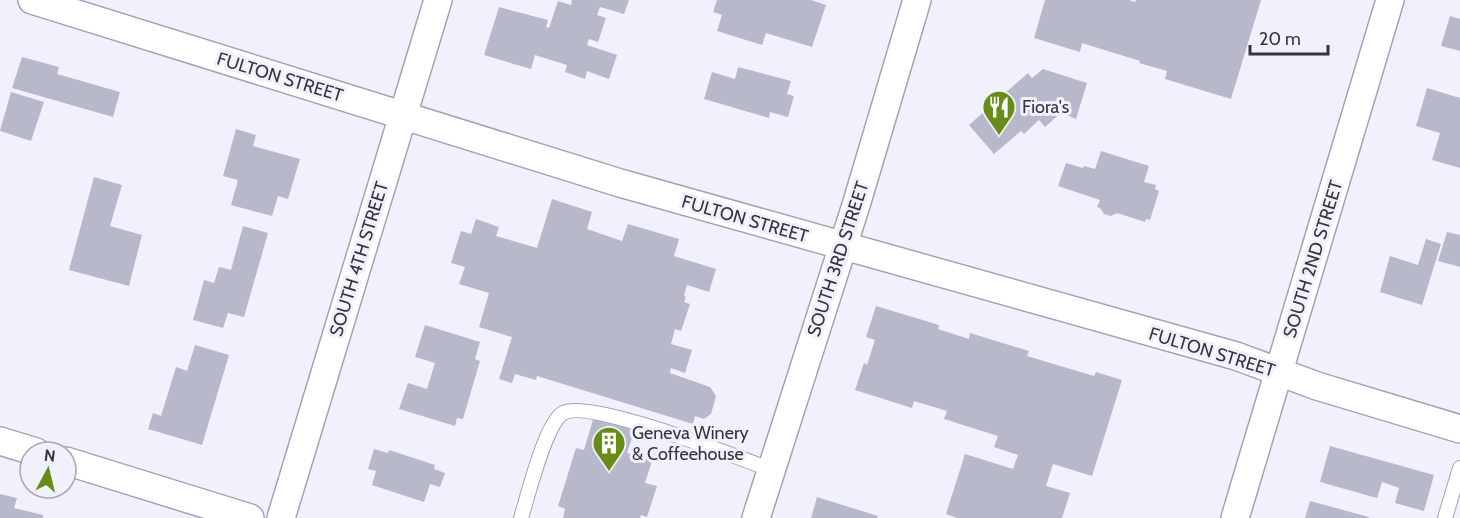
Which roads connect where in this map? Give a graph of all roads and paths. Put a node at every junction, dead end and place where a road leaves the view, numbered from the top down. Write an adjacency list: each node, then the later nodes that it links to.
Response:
1 (32, 0): 5 (street, FULTON STREET)
2 (438, 0): 5 (street, SOUTH 4TH STREET)
3 (917, 0): 6 (street, SOUTH 3RD STREET)
4 (1390, 0): 7 (street, SOUTH 2ND STREET)
5 (402, 116): 6 (street, FULTON STREET); 15 (street, SOUTH 4TH STREET)
6 (843, 246): 7 (street, FULTON STREET); 13 (street, SOUTH 3RD STREET)
7 (1280, 372): 8 (street, FULTON STREET); 18 (street, SOUTH 2ND STREET)
8 (1460, 429)
9 (0, 441): 10 (street)
10 (18, 446)
11 (78, 465): 14 (street)
12 (1460, 468): 19 (lane)
13 (772, 470): 16 (lane); 17 (street, SOUTH 3RD STREET)
14 (250, 518)
15 (281, 518)
16 (521, 518)
17 (756, 518)
18 (1235, 518)
19 (1445, 518)

